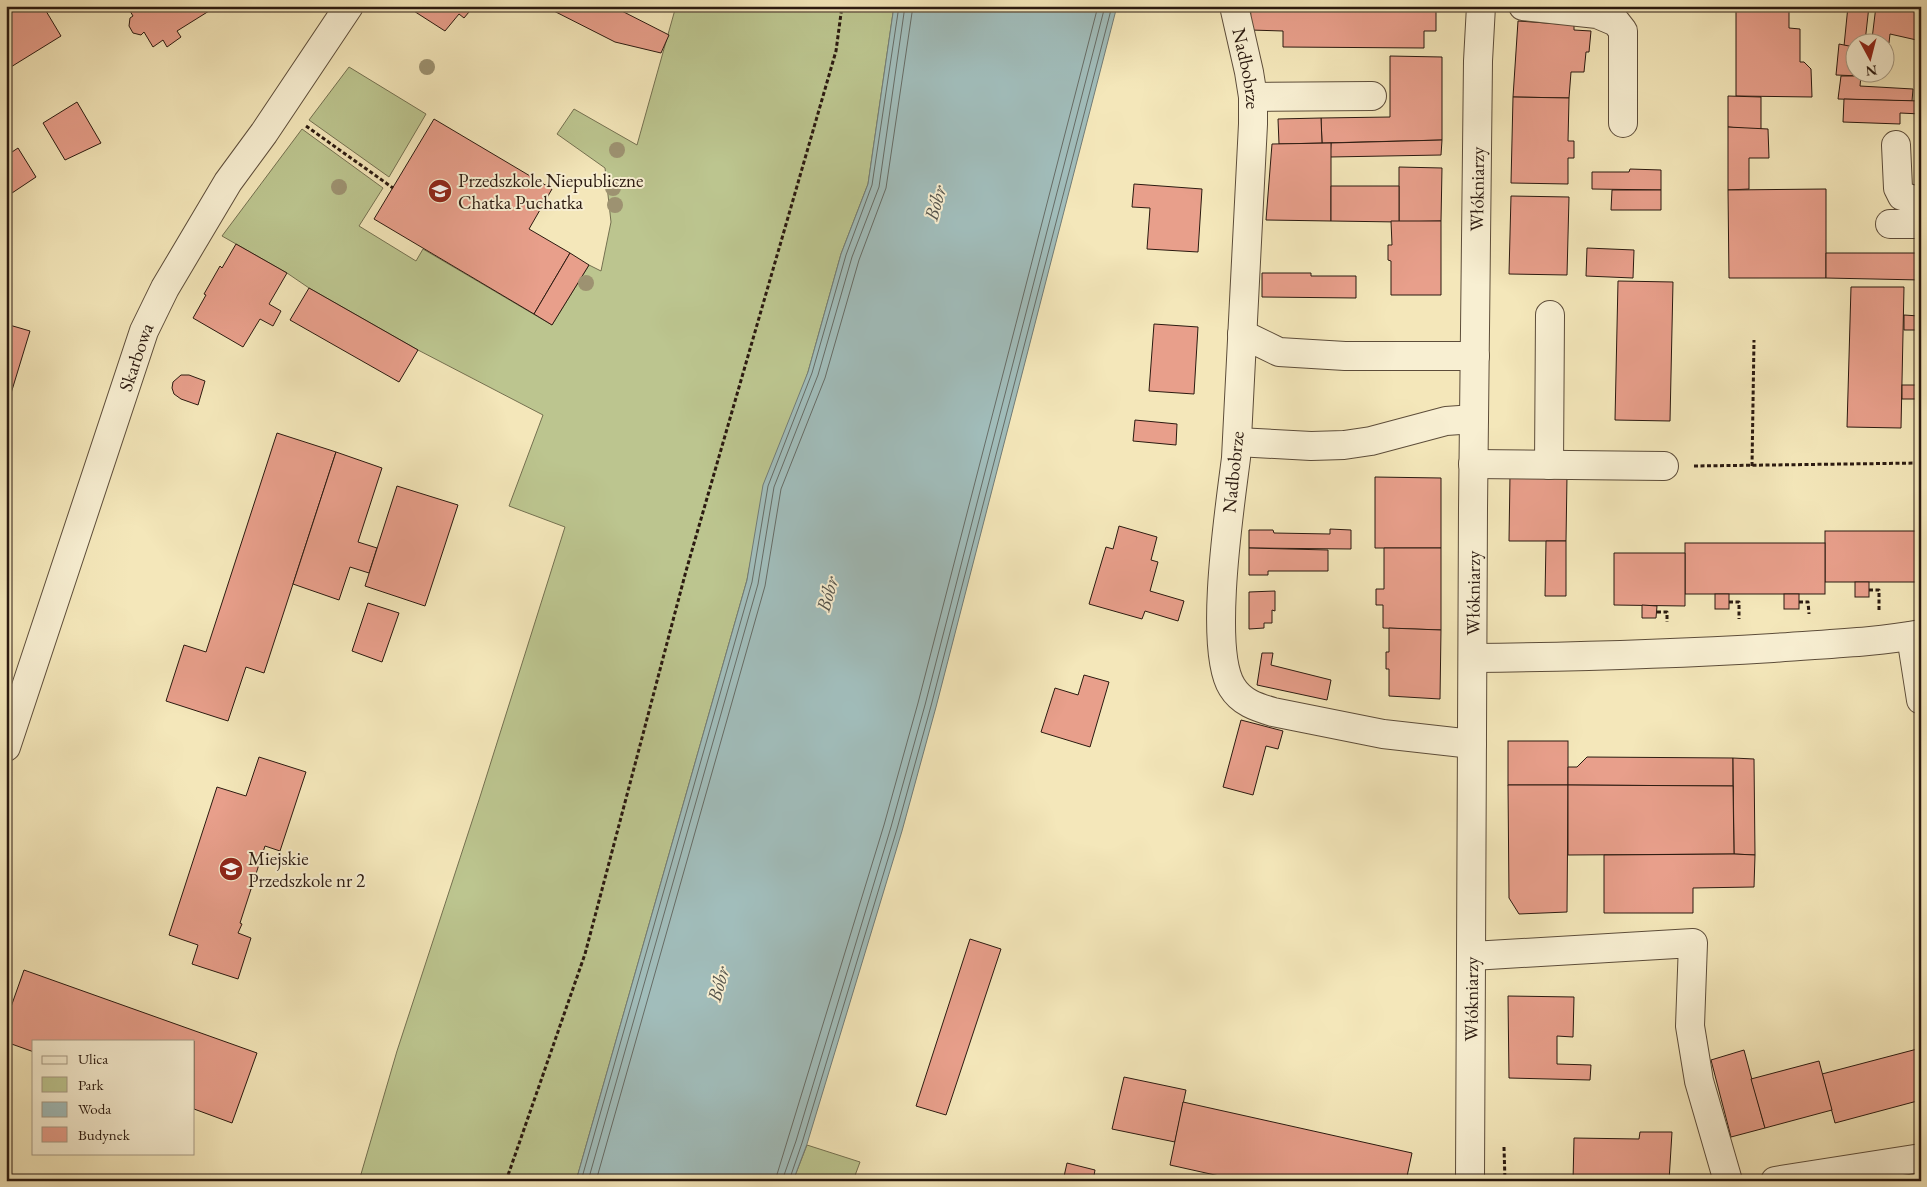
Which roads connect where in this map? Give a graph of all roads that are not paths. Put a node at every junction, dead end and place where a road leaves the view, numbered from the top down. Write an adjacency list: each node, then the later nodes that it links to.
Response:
1 (349, 6): 24 (street, Skarbowa)
2 (1234, 6): 6 (street, Nadbobrze)
3 (1481, 6): 14 (street, Włókniarzy)
4 (1523, 6): 7 (street)
5 (1372, 96): 6 (street)
6 (1253, 97): 13 (street, Nadbobrze)
7 (1623, 123)
8 (1896, 145): 9 (street)
9 (1921, 202)
10 (1890, 224): 11 (street)
11 (1921, 224)
12 (1550, 315): 18 (street)
13 (1242, 334): 14 (street); 16 (street, Nadbobrze)
14 (1475, 356): 15 (street, Włókniarzy)
15 (1474, 419): 16 (street); 17 (street, Włókniarzy)
16 (1237, 442): 23 (street, Nadbobrze)
17 (1473, 464): 18 (street); 21 (street, Włókniarzy)
18 (1549, 465): 19 (street)
19 (1664, 466)
20 (1916, 635): 21 (street); 22 (street)
21 (1473, 658): 23 (street, Włókniarzy)
22 (1921, 700)
23 (1472, 744): 25 (street, Włókniarzy)
24 (6, 747)
25 (1472, 956): 27 (street, Włókniarzy); 28 (street)
26 (1921, 1158): 29 (street)
27 (1470, 1181)
28 (1728, 1181)
29 (1775, 1181)

